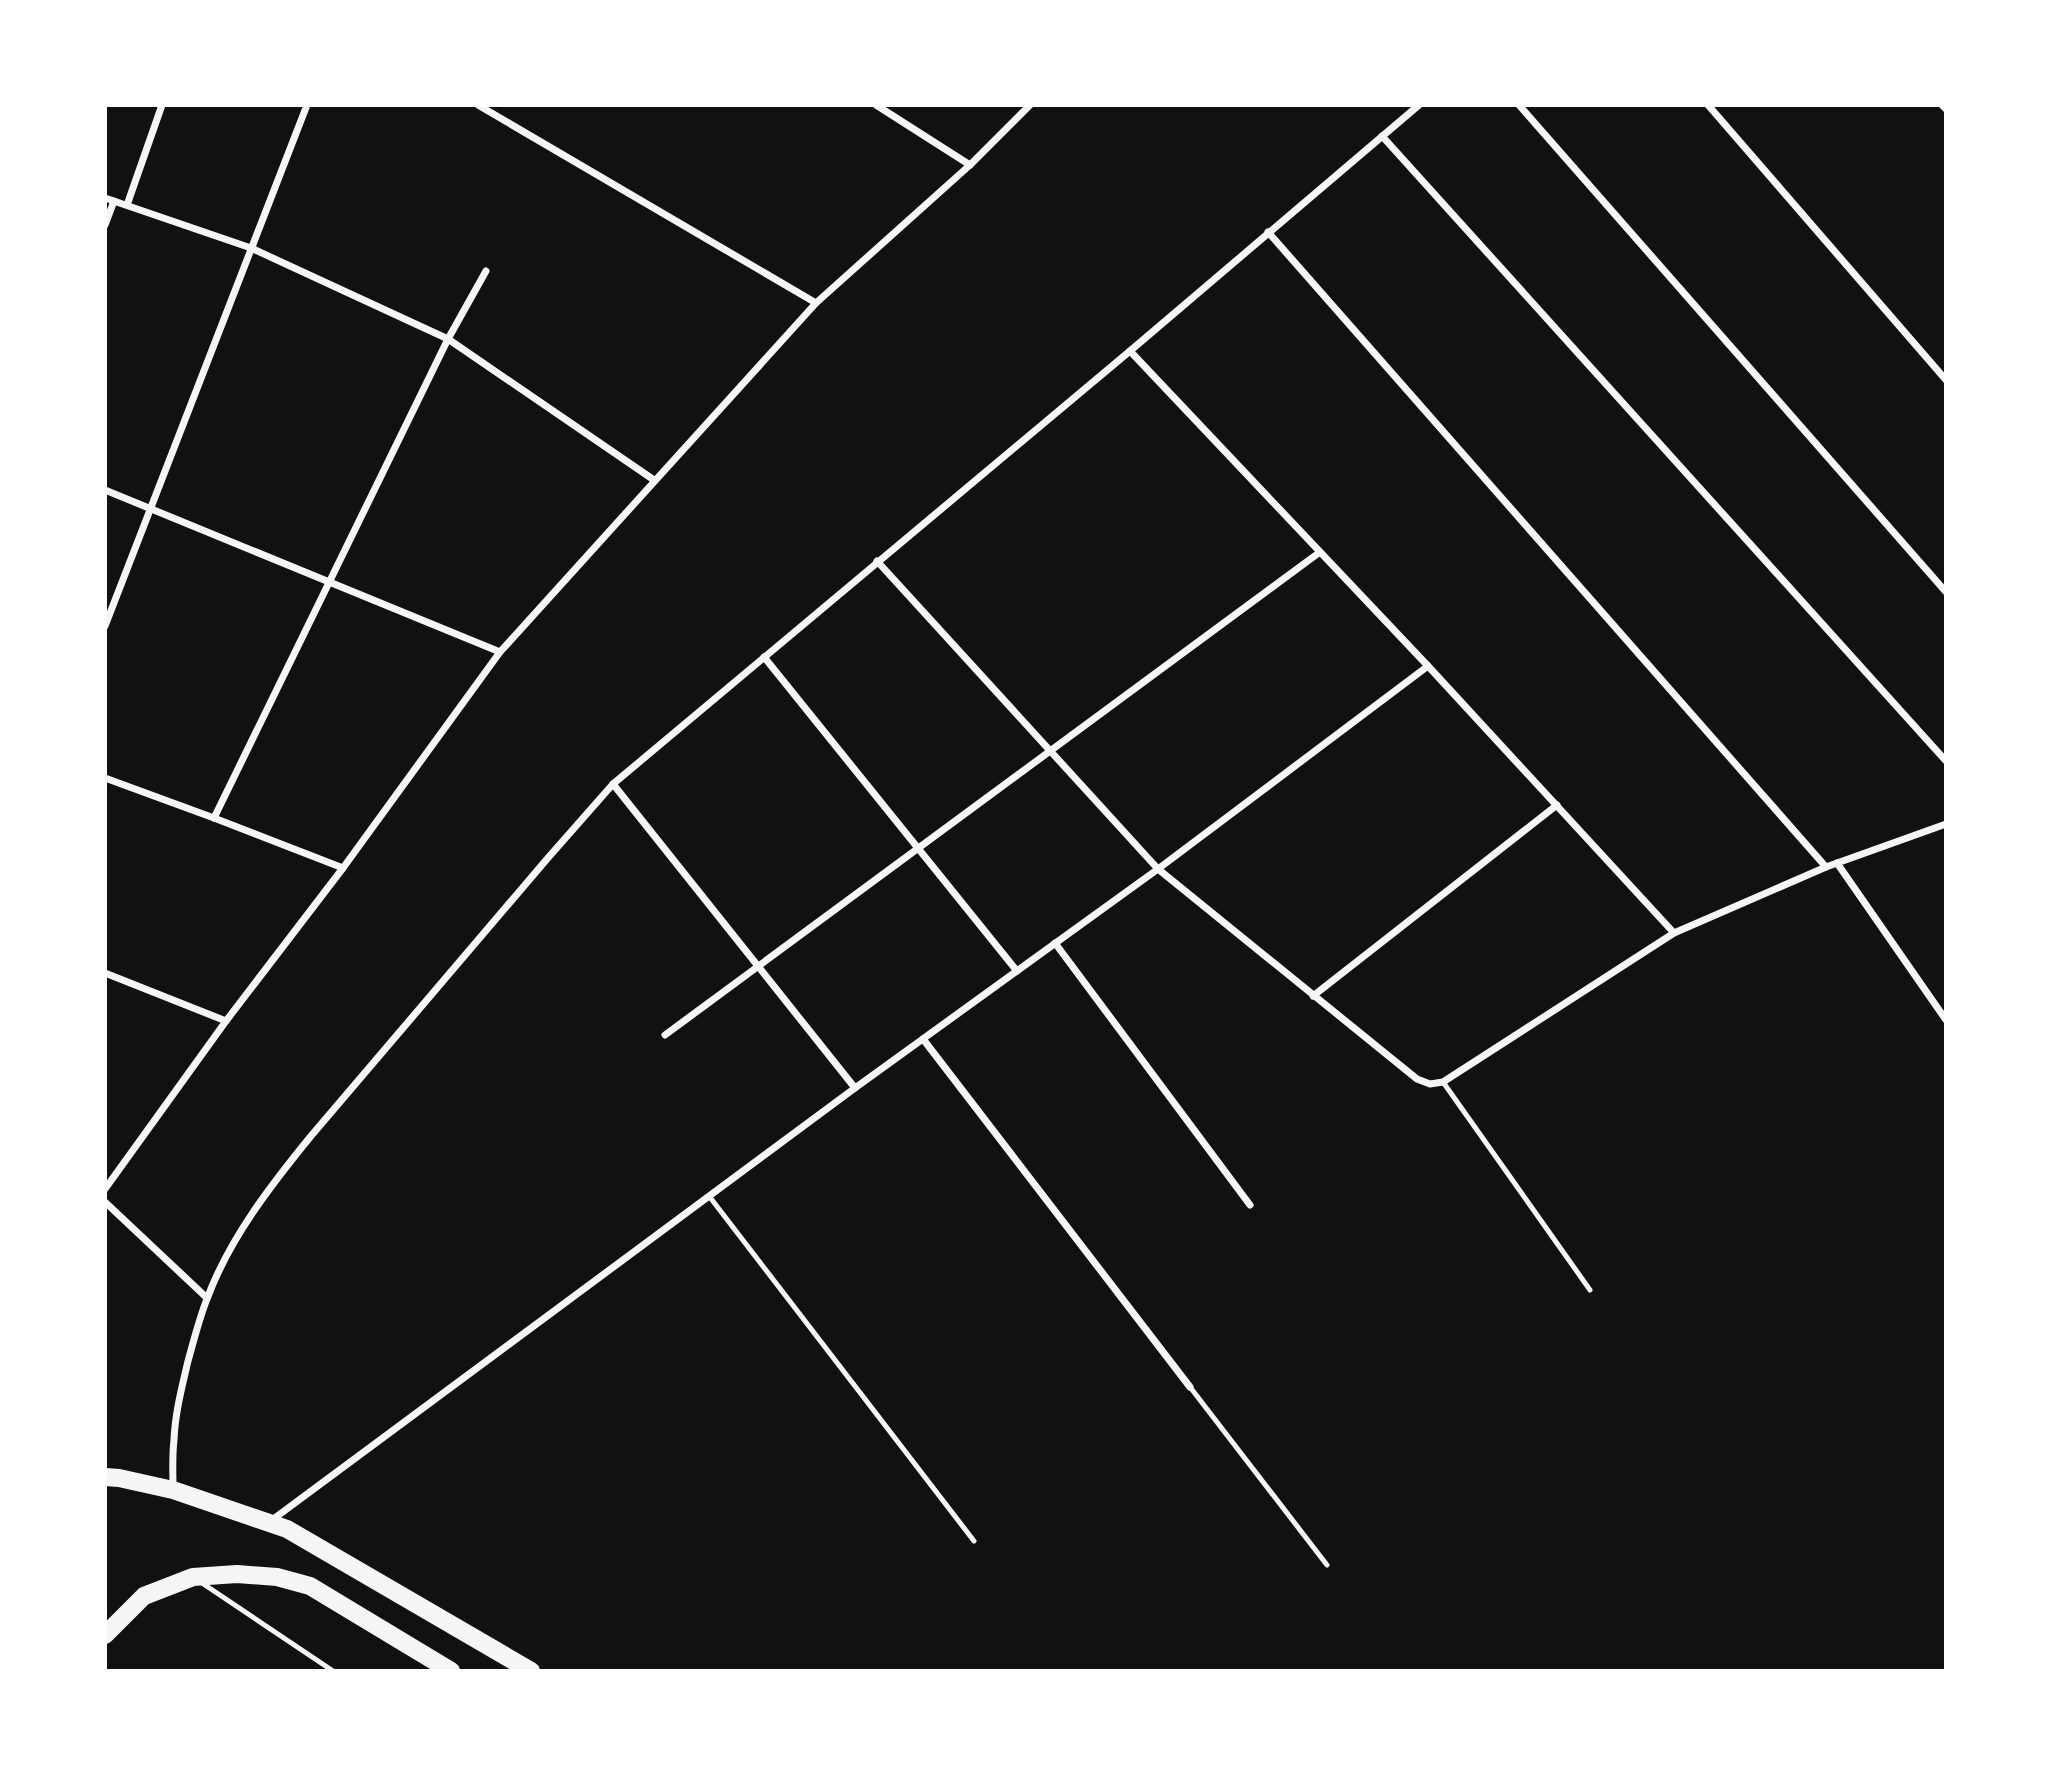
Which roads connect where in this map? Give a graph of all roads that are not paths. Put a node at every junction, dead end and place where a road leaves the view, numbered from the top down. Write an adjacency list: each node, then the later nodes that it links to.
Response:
1 (162, 105): 15 (street)
2 (307, 105): 18 (street)
3 (478, 105): 20 (street)
4 (876, 105): 12 (street)
5 (1030, 105): 12 (street)
6 (1419, 105): 11 (street)
7 (1519, 105): 30 (street)
8 (1708, 105): 23 (street)
9 (1942, 105): 10 (street)
10 (1946, 110)
11 (1382, 136): 17 (street); 36 (street)
12 (970, 165): 20 (street)
13 (105, 198): 14 (street)
14 (114, 201): 15 (street); 16 (street)
15 (127, 205): 18 (street)
16 (105, 225)
17 (1268, 232): 22 (street); 44 (street)
18 (251, 248): 21 (street); 26 (street)
19 (486, 271): 21 (street)
20 (816, 303): 24 (street)
21 (448, 339): 24 (street); 29 (street)
22 (1130, 351): 27 (street); 28 (street)
23 (1946, 380)
24 (654, 480): 32 (street)
25 (105, 490): 26 (street)
26 (151, 507): 29 (street); 31 (street)
27 (1320, 552): 34 (street); 35 (street)
28 (877, 561): 33 (street); 35 (street)
29 (330, 581): 32 (street); 40 (street)
30 (1946, 592)
31 (105, 626)
32 (500, 652): 45 (street)
33 (764, 657): 38 (street); 42 (street)
34 (1428, 666): 39 (street); 46 (street)
35 (1050, 751): 42 (street); 46 (street)
36 (1946, 761)
37 (105, 778): 40 (street)
38 (613, 784): 49 (street); 64 (street)
39 (1557, 805): 47 (street); 52 (street)
40 (214, 818): 45 (street)
41 (1946, 824): 43 (street)
42 (918, 848): 49 (street); 50 (street)
43 (1837, 863): 44 (street); 53 (street)
44 (1826, 867): 47 (street)
45 (343, 868): 54 (street)
46 (1158, 869): 48 (street); 52 (street)
47 (1674, 933): 57 (street)
48 (1055, 943): 50 (street); 62 (street)
49 (758, 966): 55 (street); 58 (street)
50 (1017, 971): 56 (street)
51 (105, 973): 54 (street)
52 (1313, 996): 57 (street)
53 (1946, 1020)
54 (226, 1021): 59 (street)
55 (665, 1035)
56 (923, 1040): 58 (street); 65 (street)
57 (1443, 1082): 63 (lane)
58 (855, 1088): 60 (street)
59 (105, 1189)
60 (709, 1196): 68 (street); 69 (lane)
61 (105, 1202): 64 (street)
62 (1250, 1205)
63 (1590, 1290)
64 (207, 1298): 67 (street)
65 (1190, 1387): 70 (lane)
66 (105, 1477): 67 (main road)
67 (173, 1490): 68 (main road)
68 (269, 1523): 75 (main road)
69 (974, 1541)
70 (1326, 1565)
71 (193, 1577): 72 (main road); 73 (main road); 74 (lane)
72 (105, 1635)
73 (438, 1668)
74 (333, 1671)
75 (531, 1671)

